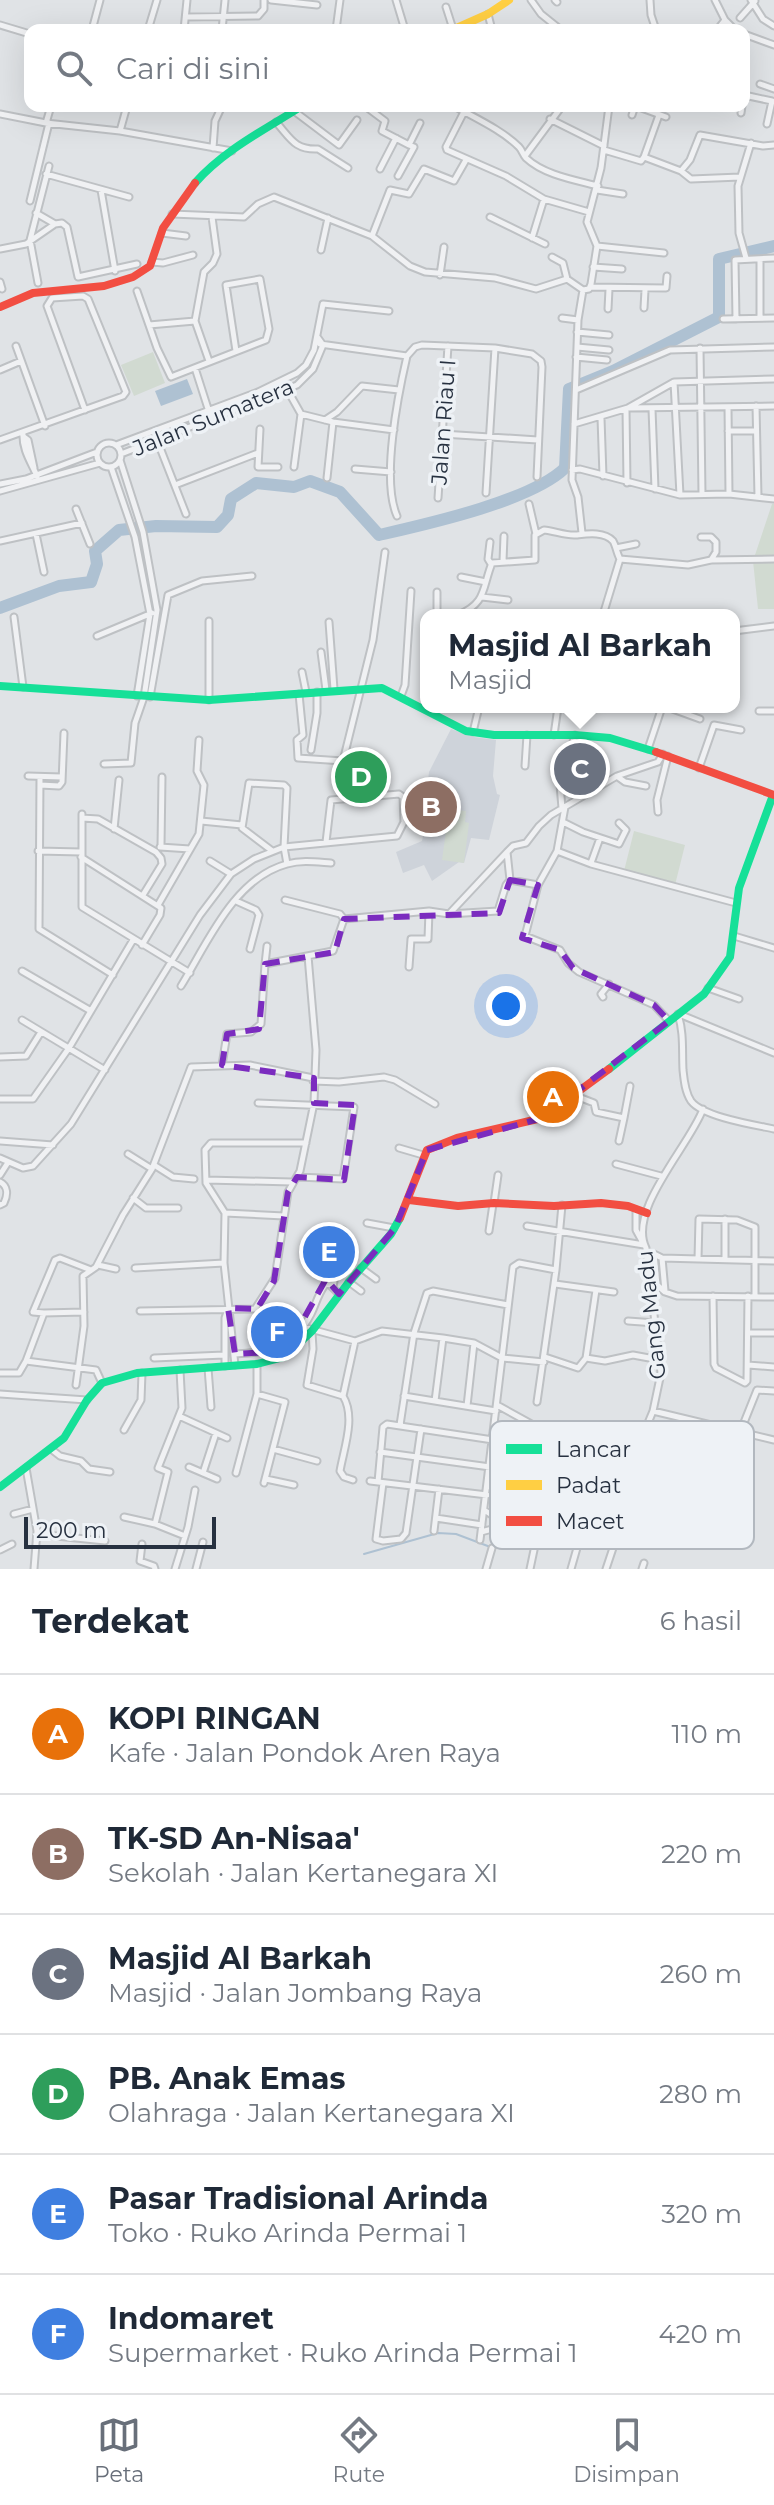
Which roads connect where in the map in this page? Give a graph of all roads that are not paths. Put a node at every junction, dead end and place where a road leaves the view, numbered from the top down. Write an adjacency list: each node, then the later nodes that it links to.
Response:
1 (100, 0): 21 (street)
2 (157, 0): 22 (street)
3 (187, 0): 17 (street)
4 (225, 0): 18 (street)
5 (264, 0): 18 (street)
6 (271, 0): 14 (street)
7 (340, 0): 25 (street)
8 (396, 0): 26 (street)
9 (509, 0): 16 (main road)
10 (531, 0): 30 (street)
11 (650, 0): 31 (street)
12 (715, 0): 20 (street)
13 (754, 1): 19 (street); 35 (street)
14 (317, 5)
15 (446, 7): 27 (street)
16 (488, 14): 28 (main road); 29 (street)
17 (186, 17): 18 (street); 23 (street)
18 (224, 18): 24 (street)
19 (740, 18)
20 (725, 20): 32 (street); 33 (street)
21 (94, 24)
22 (150, 24)
23 (185, 24)
24 (223, 24)
25 (337, 24)
26 (403, 24)
27 (450, 24)
28 (466, 24)
29 (490, 24)
30 (554, 24)
31 (654, 24)
32 (722, 24)
33 (729, 24)
34 (0, 25): 36 (street)
35 (774, 26)
36 (24, 32)
37 (750, 36): 38 (street)
38 (774, 45)
39 (760, 84): 40 (street)
40 (774, 89)
41 (750, 97): 61 (street)
42 (50, 112): 59 (street)
43 (125, 112): 62 (street)
44 (219, 112): 67 (street)
45 (291, 112): 58 (main road)
46 (294, 112): 57 (street)
47 (373, 112): 63 (street)
48 (464, 112): 72 (street)
49 (470, 112): 70 (street)
50 (556, 112): 56 (street)
51 (608, 112): 68 (street)
52 (633, 112): 55 (street)
53 (651, 112): 71 (street)
54 (0, 114): 59 (street)
55 (632, 115)
56 (550, 119): 68 (street); 70 (street)
57 (357, 120)
58 (276, 122): 69 (main road); 74 (street)
59 (48, 123): 62 (street); 85 (street)
60 (420, 123): 65 (street)
61 (767, 124)
62 (120, 131): 67 (street)
63 (396, 138): 65 (street); 75 (street)
64 (751, 143): 66 (street); 76 (street); 79 (street)
65 (409, 145): 78 (street)
66 (774, 145)
67 (213, 148): 69 (street)
68 (604, 148): 71 (street); 80 (street)
69 (232, 151): 88 (main road)
70 (525, 156): 80 (street)
71 (644, 157): 76 (street)
72 (466, 160): 84 (street); 95 (street)
73 (49, 166): 77 (street)
74 (348, 168)
75 (380, 169)
76 (681, 171): 79 (street)
77 (46, 174): 81 (street); 87 (street)
78 (398, 176)
79 (740, 177): 104 (street)
80 (597, 188): 82 (street); 86 (street)
81 (101, 190): 83 (street); 113 (street)
82 (623, 194)
83 (129, 197)
84 (544, 199): 86 (street); 96 (street)
85 (30, 201)
86 (589, 212): 99 (street)
87 (36, 213): 92 (street); 97 (street)
88 (172, 214): 89 (street); 93 (main road)
89 (212, 217): 91 (street); 133 (street)
90 (490, 217): 96 (street)
91 (328, 218): 95 (street); 102 (street)
92 (55, 224): 97 (street); 113 (street)
93 (162, 233): 94 (street); 109 (main road)
94 (186, 236)
95 (372, 236): 114 (street)
96 (532, 238): 98 (street)
97 (30, 240): 101 (street); 117 (street)
98 (545, 244)
99 (597, 246): 103 (street); 111 (street)
100 (444, 247): 114 (street)
101 (0, 249)
102 (321, 250)
103 (664, 253)
104 (745, 253): 108 (street); 131 (street)
105 (193, 255): 109 (street)
106 (552, 257): 116 (street)
107 (774, 258): 108 (street)
108 (760, 259): 128 (street)
109 (152, 262): 123 (main road)
110 (137, 264): 113 (street)
111 (593, 267): 112 (street); 118 (street)
112 (622, 269)
113 (115, 271)
114 (440, 275): 116 (street)
115 (667, 276): 121 (street)
116 (567, 279): 120 (street)
117 (38, 283)
118 (591, 287): 119 (street); 120 (street)
119 (609, 289): 121 (street); 125 (street)
120 (583, 290): 132 (street)
121 (645, 290): 124 (street)
122 (137, 291): 134 (street)
123 (0, 307)
124 (644, 308)
125 (608, 309)
126 (389, 311): 137 (street, Jalan Sumatera)
127 (562, 318): 132 (street)
128 (760, 318): 129 (street); 131 (street)
129 (774, 318)
130 (723, 319): 131 (street)
131 (736, 319)
132 (578, 320): 135 (street)
133 (195, 321): 134 (street); 151 (street)
134 (149, 325): 152 (street)
135 (577, 332): 136 (street); 141 (street)
136 (609, 335)
137 (316, 340): 138 (street); 156 (street, Jalan Sumatera)
138 (323, 345): 147 (street); 158 (street, Jalan Sumatera)
139 (16, 346): 150 (street)
140 (448, 346): 143 (street); 147 (street); 181 (street, Jalan Riau I)
141 (577, 347): 145 (street); 148 (street)
142 (774, 347): 144 (street)
143 (495, 348): 183 (street); 186 (street)
144 (700, 348): 155 (street); 159 (street)
145 (609, 350)
146 (236, 351): 146 (street); 151 (street)
147 (407, 356): 160 (street)
148 (576, 357): 149 (street); 159 (street)
149 (607, 360)
150 (21, 361): 153 (street); 176 (street)
151 (209, 361): 152 (street)
152 (195, 368): 165 (street)
153 (1, 369)
154 (774, 379): 155 (street)
155 (701, 380): 157 (street); 168 (street)
156 (283, 382): 158 (street); 165 (street, Jalan Sumatera)
157 (674, 382): 164 (street); 166 (street)
158 (286, 389): 170 (street); 171 (street, Jalan Sumatera)
159 (576, 389): 175 (street)
160 (399, 390): 173 (street); 178 (street)
161 (756, 406): 162 (street); 163 (street); 180 (street)
162 (774, 406)
163 (728, 407): 168 (street); 179 (street)
164 (675, 408): 167 (street); 168 (street); 211 (street)
165 (208, 409): 171 (street); 187 (street, Jalan Sumatera)
166 (627, 409): 167 (street); 172 (street); 203 (street)
167 (652, 409): 206 (street)
168 (702, 409): 209 (street)
169 (85, 410): 169 (street); 176 (street)
170 (301, 414): 173 (street); 194 (street)
171 (211, 418): 185 (street, Jalan Sumatera)
172 (601, 418): 175 (street); 199 (street)
173 (325, 421): 174 (street)
174 (333, 422): 178 (street); 201 (street)
175 (574, 424): 196 (street)
176 (45, 426): 182 (street)
177 (260, 429): 189 (street)
178 (394, 430): 198 (street)
179 (728, 431): 180 (street); 210 (street)
180 (756, 431): 212 (street)
181 (442, 434): 183 (street); 213 (street, Jalan Riau I)
182 (23, 435): 184 (street); 197 (street)
183 (491, 437): 186 (street); 208 (street)
184 (0, 440)
185 (157, 440): 190 (street, Jalan Sumatera); 205 (street)
186 (538, 440): 200 (street)
187 (116, 445): 188 (street); 190 (street)
188 (97, 452): 191 (street); 197 (street)
189 (258, 453): 193 (street); 205 (street)
190 (120, 457): 192 (street); 223 (street)
191 (100, 463): 192 (street); 202 (street)
192 (111, 467): 226 (street)
193 (278, 467)
194 (294, 467)
195 (355, 469): 198 (street)
196 (572, 470): 199 (street); 220 (street)
197 (35, 472): 202 (street); 204 (street)
198 (391, 472): 218 (street)
199 (603, 476): 203 (street)
200 (537, 477)
201 (327, 478)
202 (39, 482): 207 (street)
203 (627, 483): 206 (street)
204 (0, 484)
205 (175, 485): 217 (street)
206 (655, 489): 211 (street)
207 (0, 491)
208 (486, 493)
209 (702, 494): 210 (street); 211 (street)
210 (729, 494): 212 (street)
211 (680, 495)
212 (758, 497): 214 (street)
213 (438, 498)
214 (774, 499)
215 (529, 504): 222 (street)
216 (76, 509): 219 (street)
217 (186, 514)
218 (397, 516)
219 (82, 523): 221 (street); 229 (street)
220 (582, 533): 222 (street); 231 (street)
221 (36, 534): 227 (street); 238 (street)
222 (536, 534): 236 (street)
223 (144, 535): 226 (street); 249 (street)
224 (504, 536): 236 (street)
225 (701, 537): 235 (street)
226 (136, 539): 250 (street)
227 (0, 541)
228 (490, 542): 237 (street)
229 (90, 544)
230 (636, 544): 231 (street)
231 (616, 548): 233 (street)
232 (385, 552): 261 (street)
233 (620, 559): 235 (street); 248 (street)
234 (774, 559): 235 (street)
235 (711, 560)
236 (503, 561): 237 (street)
237 (491, 564): 241 (street)
238 (44, 572)
239 (252, 576): 265 (street)
240 (461, 577): 241 (street)
241 (486, 582): 244 (street)
242 (411, 591): 264 (street)
243 (437, 592): 246 (street)
244 (482, 597): 245 (street); 247 (street)
245 (508, 600)
246 (437, 609)
247 (469, 609)
248 (607, 609)
249 (157, 610): 250 (street); 265 (street)
250 (150, 614): 256 (street); 265 (street)
251 (14, 617): 260 (street)
252 (209, 621): 266 (street)
253 (329, 622): 262 (street)
254 (774, 626): 255 (street)
255 (740, 630)
256 (97, 636)
257 (321, 652): 262 (street)
258 (302, 672): 263 (street)
259 (0, 686): 260 (main road)
260 (23, 687): 265 (main road)
261 (363, 688): 262 (main road); 264 (main road); 276 (street)
262 (325, 690): 263 (main road); 277 (street)
263 (302, 693): 266 (main road); 276 (street)
264 (401, 696): 267 (main road)
265 (143, 697): 266 (main road); 288 (street)
266 (209, 700)
267 (420, 704)
268 (759, 711): 269 (street)
269 (774, 711)
270 (436, 713): 279 (main road)
271 (478, 713): 279 (street)
272 (557, 713): 282 (street)
273 (662, 713): 285 (street)
274 (682, 713): 275 (street)
275 (700, 719)
276 (302, 724): 277 (street)
277 (314, 724): 286 (street)
278 (741, 730): 290 (street)
279 (473, 732): 281 (main road)
280 (64, 733): 294 (street)
281 (527, 735): 282 (main road); 289 (street)
282 (554, 735): 283 (main road)
283 (575, 735): 285 (main road); 300 (street)
284 (199, 740): 302 (street)
285 (648, 749): 287 (main road)
286 (311, 750)
287 (665, 755): 290 (main road); 292 (street); 301 (street)
288 (104, 764)
289 (525, 766)
290 (699, 768): 299 (main road)
291 (28, 776): 293 (street)
292 (617, 776): 298 (street); 300 (street)
293 (40, 777): 294 (street); 297 (street)
294 (62, 777): 297 (street)
295 (162, 777): 309 (street)
296 (119, 780): 306 (street)
297 (40, 785): 313 (street)
298 (646, 786)
299 (774, 795): 328 (main road)
300 (563, 808): 303 (street); 316 (street)
301 (658, 812)
302 (201, 821): 305 (street); 311 (street)
303 (563, 822): 307 (street); 314 (street)
304 (619, 823): 307 (street)
305 (242, 825): 310 (street); 312 (street)
306 (114, 829): 315 (street); 317 (street)
307 (600, 838): 321 (street)
308 (326, 842): 308 (street); 310 (street)
309 (161, 846): 311 (street); 315 (street)
310 (284, 847): 312 (street); 320 (street)
311 (190, 849): 329 (street)
312 (271, 850): 322 (street)
313 (38, 851): 317 (street); 345 (street)
314 (557, 851): 321 (street); 324 (street)
315 (156, 852): 325 (street)
316 (507, 852): 323 (street); 331 (street)
317 (81, 854): 325 (street); 334 (street)
318 (210, 861): 322 (street)
319 (331, 863): 320 (street)
320 (287, 864): 327 (street)
321 (591, 864): 328 (street)
322 (231, 874): 340 (street)
323 (510, 880): 324 (street); 331 (street)
324 (538, 885): 346 (street)
325 (143, 895): 329 (street)
326 (285, 900): 332 (street)
327 (236, 901): 338 (street); 344 (street)
328 (736, 903): 333 (main road)
329 (158, 905): 335 (street)
330 (429, 911): 331 (street); 332 (street); 342 (street)
331 (449, 914)
332 (344, 919): 339 (street)
333 (734, 936): 337 (street); 348 (main road)
334 (133, 940): 335 (street); 345 (street)
335 (142, 945): 340 (street)
336 (267, 946): 341 (street)
337 (774, 948)
338 (250, 949)
339 (308, 956): 341 (street); 361 (street)
340 (171, 962): 344 (street); 360 (street)
341 (265, 964): 359 (street)
342 (409, 967)
343 (22, 971): 351 (street)
344 (190, 973): 347 (street)
345 (113, 975): 351 (street)
346 (609, 984): 349 (street); 354 (street)
347 (181, 986)
348 (708, 988): 350 (street); 352 (main road)
349 (603, 997)
350 (739, 999)
351 (91, 1011): 356 (street)
352 (678, 1014): 354 (main road); 357 (street); 368 (street)
353 (22, 1020): 355 (street)
354 (669, 1021): 363 (main road)
355 (42, 1031): 356 (street); 358 (street)
356 (69, 1048): 360 (street); 364 (street)
357 (774, 1053)
358 (0, 1057)
359 (222, 1065): 361 (street); 380 (street)
360 (105, 1070): 374 (street)
361 (313, 1080): 366 (street); 367 (street)
362 (630, 1086): 369 (street)
363 (575, 1096): 369 (street); 377 (main road)
364 (0, 1099)
365 (258, 1103): 366 (street)
366 (314, 1103): 373 (street); 385 (street)
367 (435, 1104)
368 (703, 1109): 370 (street); 383 (street, Gang Madu)
369 (624, 1118): 372 (street)
370 (774, 1129)
371 (0, 1141): 374 (street)
372 (619, 1141)
373 (306, 1143): 385 (street); 386 (street)
374 (53, 1145): 378 (street)
375 (399, 1148): 377 (street)
376 (128, 1154): 380 (street)
377 (423, 1155): 389 (main road)
378 (3, 1162): 381 (street)
379 (616, 1164): 383 (street)
380 (153, 1167): 384 (street); 388 (street)
381 (0, 1175)
382 (498, 1175): 390 (street)
383 (661, 1176): 396 (street, Gang Madu)
384 (194, 1179)
385 (294, 1179): 386 (street); 397 (street)
386 (206, 1180): 395 (street)
387 (0, 1182): 391 (street)
388 (133, 1198): 393 (street); 413 (street)
389 (409, 1200): 390 (main road); 401 (main road)
390 (494, 1203): 392 (main road); 403 (street)
391 (0, 1205)
392 (562, 1205): 394 (main road); 404 (street)
393 (178, 1208)
394 (636, 1210): 396 (main road); 405 (street)
395 (225, 1213): 397 (street); 412 (street)
396 (647, 1213): 405 (street, Gang Madu)
397 (284, 1216): 430 (street)
398 (725, 1219): 408 (street); 409 (street); 410 (street)
399 (367, 1223): 401 (street)
400 (527, 1226): 404 (street)
401 (395, 1228): 415 (main road)
402 (343, 1230): 421 (street)
403 (489, 1231)
404 (561, 1232): 405 (street); 417 (street)
405 (645, 1245): 406 (street); 435 (street, Gang Madu)
406 (654, 1254): 407 (street); 425 (street)
407 (662, 1258): 408 (street); 425 (street)
408 (698, 1259): 409 (street)
409 (725, 1259): 410 (street)
410 (754, 1260): 411 (street); 427 (street)
411 (774, 1261)
412 (224, 1263): 414 (street); 430 (street)
413 (95, 1268): 416 (street); 432 (street); 433 (street)
414 (135, 1268)
415 (361, 1268): 418 (street); 419 (main road)
416 (116, 1269)
417 (556, 1270): 420 (street); 429 (street)
418 (376, 1279)
419 (349, 1282): 421 (main road); 423 (street)
420 (555, 1284): 422 (street); 448 (street)
421 (336, 1290): 436 (main road); 436 (street)
422 (596, 1290): 424 (street); 447 (street)
423 (361, 1291)
424 (614, 1292)
425 (665, 1292): 426 (street)
426 (713, 1296): 427 (street); 452 (street)
427 (752, 1296): 428 (street); 438 (street)
428 (774, 1297)
429 (508, 1305): 437 (street); 446 (street)
430 (228, 1308): 431 (street); 443 (street); 444 (street)
431 (140, 1311)
432 (84, 1312): 433 (street); 456 (street)
433 (44, 1313): 450 (street)
434 (628, 1321): 435 (street)
435 (656, 1323): 449 (street, Gang Madu)
436 (307, 1329): 441 (street); 443 (street); 451 (main road); 466 (street)
437 (414, 1333): 440 (street); 441 (street); 467 (street)
438 (748, 1333): 439 (street); 452 (street)
439 (774, 1333)
440 (443, 1338): 442 (street); 469 (street)
441 (355, 1341): 466 (street)
442 (474, 1343): 446 (street); 471 (street)
443 (235, 1354): 453 (street)
444 (224, 1355): 445 (street); 454 (street)
445 (154, 1358)
446 (502, 1358): 448 (street); 473 (street)
447 (586, 1358): 448 (street); 449 (street)
448 (545, 1359): 470 (street)
449 (660, 1360): 474 (street, Gang Madu)
450 (26, 1361): 456 (street); 459 (street)
451 (257, 1364): 453 (main road); 465 (street)
452 (748, 1365): 455 (street)
453 (236, 1366): 454 (main road)
454 (225, 1367): 457 (main road)
455 (774, 1367)
456 (77, 1368): 461 (street); 462 (street)
457 (208, 1368): 458 (main road); 472 (street)
458 (180, 1370): 460 (main road); 475 (street)
459 (0, 1373)
460 (142, 1373): 461 (main road); 483 (street)
461 (102, 1383): 468 (main road)
462 (76, 1385)
463 (774, 1391): 480 (street)
464 (0, 1394): 468 (street)
465 (257, 1394): 490 (street); 499 (street)
466 (343, 1396): 501 (street)
467 (404, 1396): 469 (street); 481 (street)
468 (87, 1400): 489 (main road)
469 (435, 1401): 471 (street)
470 (537, 1402)
471 (467, 1406): 473 (street)
472 (211, 1407)
473 (497, 1408): 476 (street); 477 (street)
474 (653, 1411): 478 (street, Gang Madu); 479 (street)
475 (179, 1416): 484 (street); 517 (street)
476 (495, 1421)
477 (522, 1421)
478 (650, 1421)
479 (699, 1421)
480 (745, 1421)
481 (400, 1425): 482 (street); 491 (street)
482 (421, 1429): 487 (street); 492 (street)
483 (124, 1430)
484 (216, 1433): 486 (street); 498 (street)
485 (754, 1434): 488 (street)
486 (227, 1438)
487 (490, 1440)
488 (774, 1440)
489 (51, 1449): 496 (main road); 497 (street)
490 (273, 1449): 493 (street); 504 (street)
491 (380, 1452): 492 (street); 503 (street)
492 (417, 1457): 495 (street); 505 (street)
493 (317, 1461)
494 (189, 1467): 498 (street)
495 (490, 1467): 506 (street)
496 (26, 1468): 507 (main road); 511 (street)
497 (110, 1472)
498 (203, 1473): 500 (street)
499 (236, 1473)
500 (217, 1479)
501 (353, 1480)
502 (370, 1481): 503 (street)
503 (380, 1482): 505 (street); 505 (street)
504 (294, 1485)
505 (413, 1486): 508 (street)
506 (488, 1486): 510 (street)
507 (0, 1487)
508 (439, 1489): 510 (street); 516 (street)
509 (195, 1490): 522 (street)
510 (487, 1495): 512 (street)
511 (33, 1509): 513 (street); 521 (street)
512 (484, 1510): 514 (street); 519 (street)
513 (14, 1514)
514 (490, 1514)
515 (124, 1517): 517 (street)
516 (436, 1518): 519 (street); 520 (street)
517 (155, 1524): 522 (street)
518 (490, 1527): 519 (street)
519 (482, 1528): 523 (street)
520 (434, 1531)
521 (37, 1534): 524 (street); 533 (street)
522 (185, 1536): 535 (street)
523 (480, 1540)
524 (105, 1541)
525 (203, 1542): 536 (street)
526 (12, 1544): 532 (street)
527 (142, 1544): 534 (street)
528 (492, 1549): 537 (street)
529 (532, 1549): 538 (street)
530 (577, 1549): 539 (street)
531 (613, 1549): 540 (street)
532 (0, 1550)
533 (34, 1569)
534 (155, 1569)
535 (175, 1569)
536 (196, 1569)
537 (486, 1569)
538 (530, 1569)
539 (571, 1569)
540 (606, 1569)

